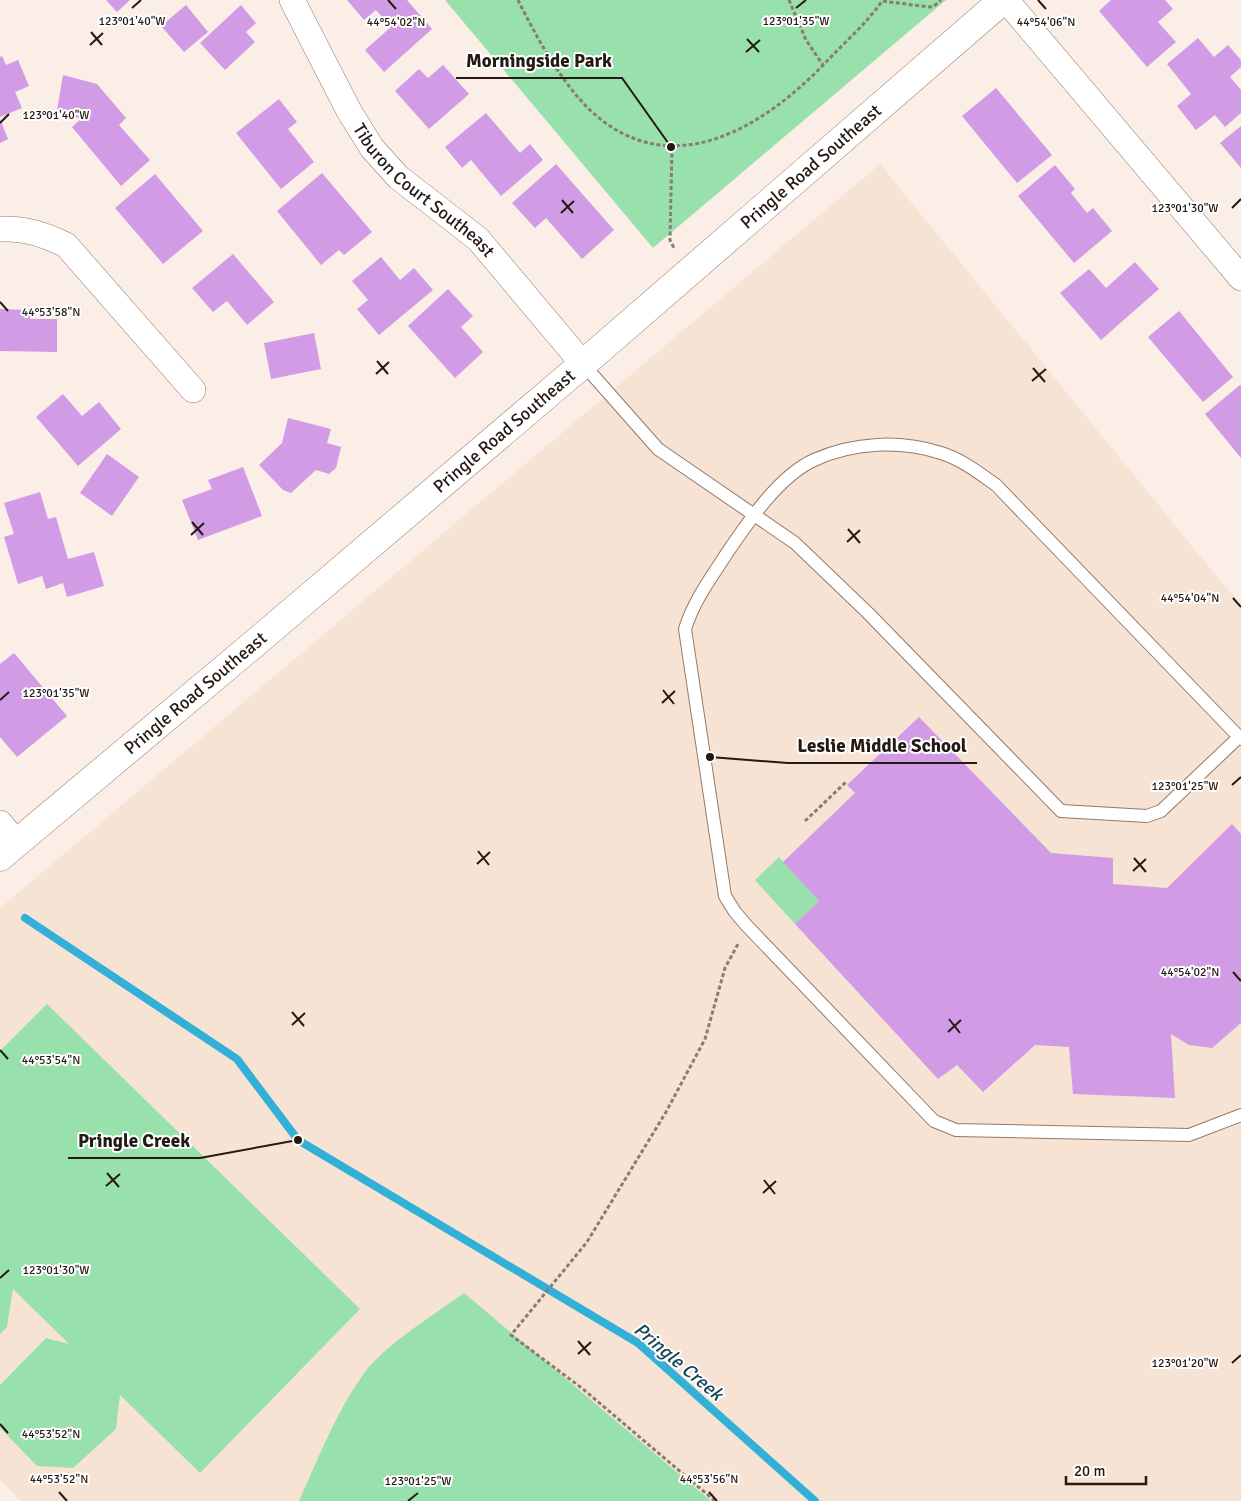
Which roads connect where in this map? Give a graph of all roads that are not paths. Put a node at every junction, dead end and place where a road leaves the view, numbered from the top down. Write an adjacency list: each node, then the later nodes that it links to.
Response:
1 (292, 0): 5 (street, Tiburon Court Southeast)
2 (1004, 0): 4 (street); 5 (main road, Pringle Road Southeast)
3 (8, 229): 6 (street)
4 (1241, 278)
5 (582, 364): 7 (lane); 9 (main road, Pringle Road Southeast)
6 (193, 390)
7 (754, 513): 8 (lane); 8 (lane); 10 (lane)
8 (1240, 738)
9 (6, 841)
10 (1241, 1116)

